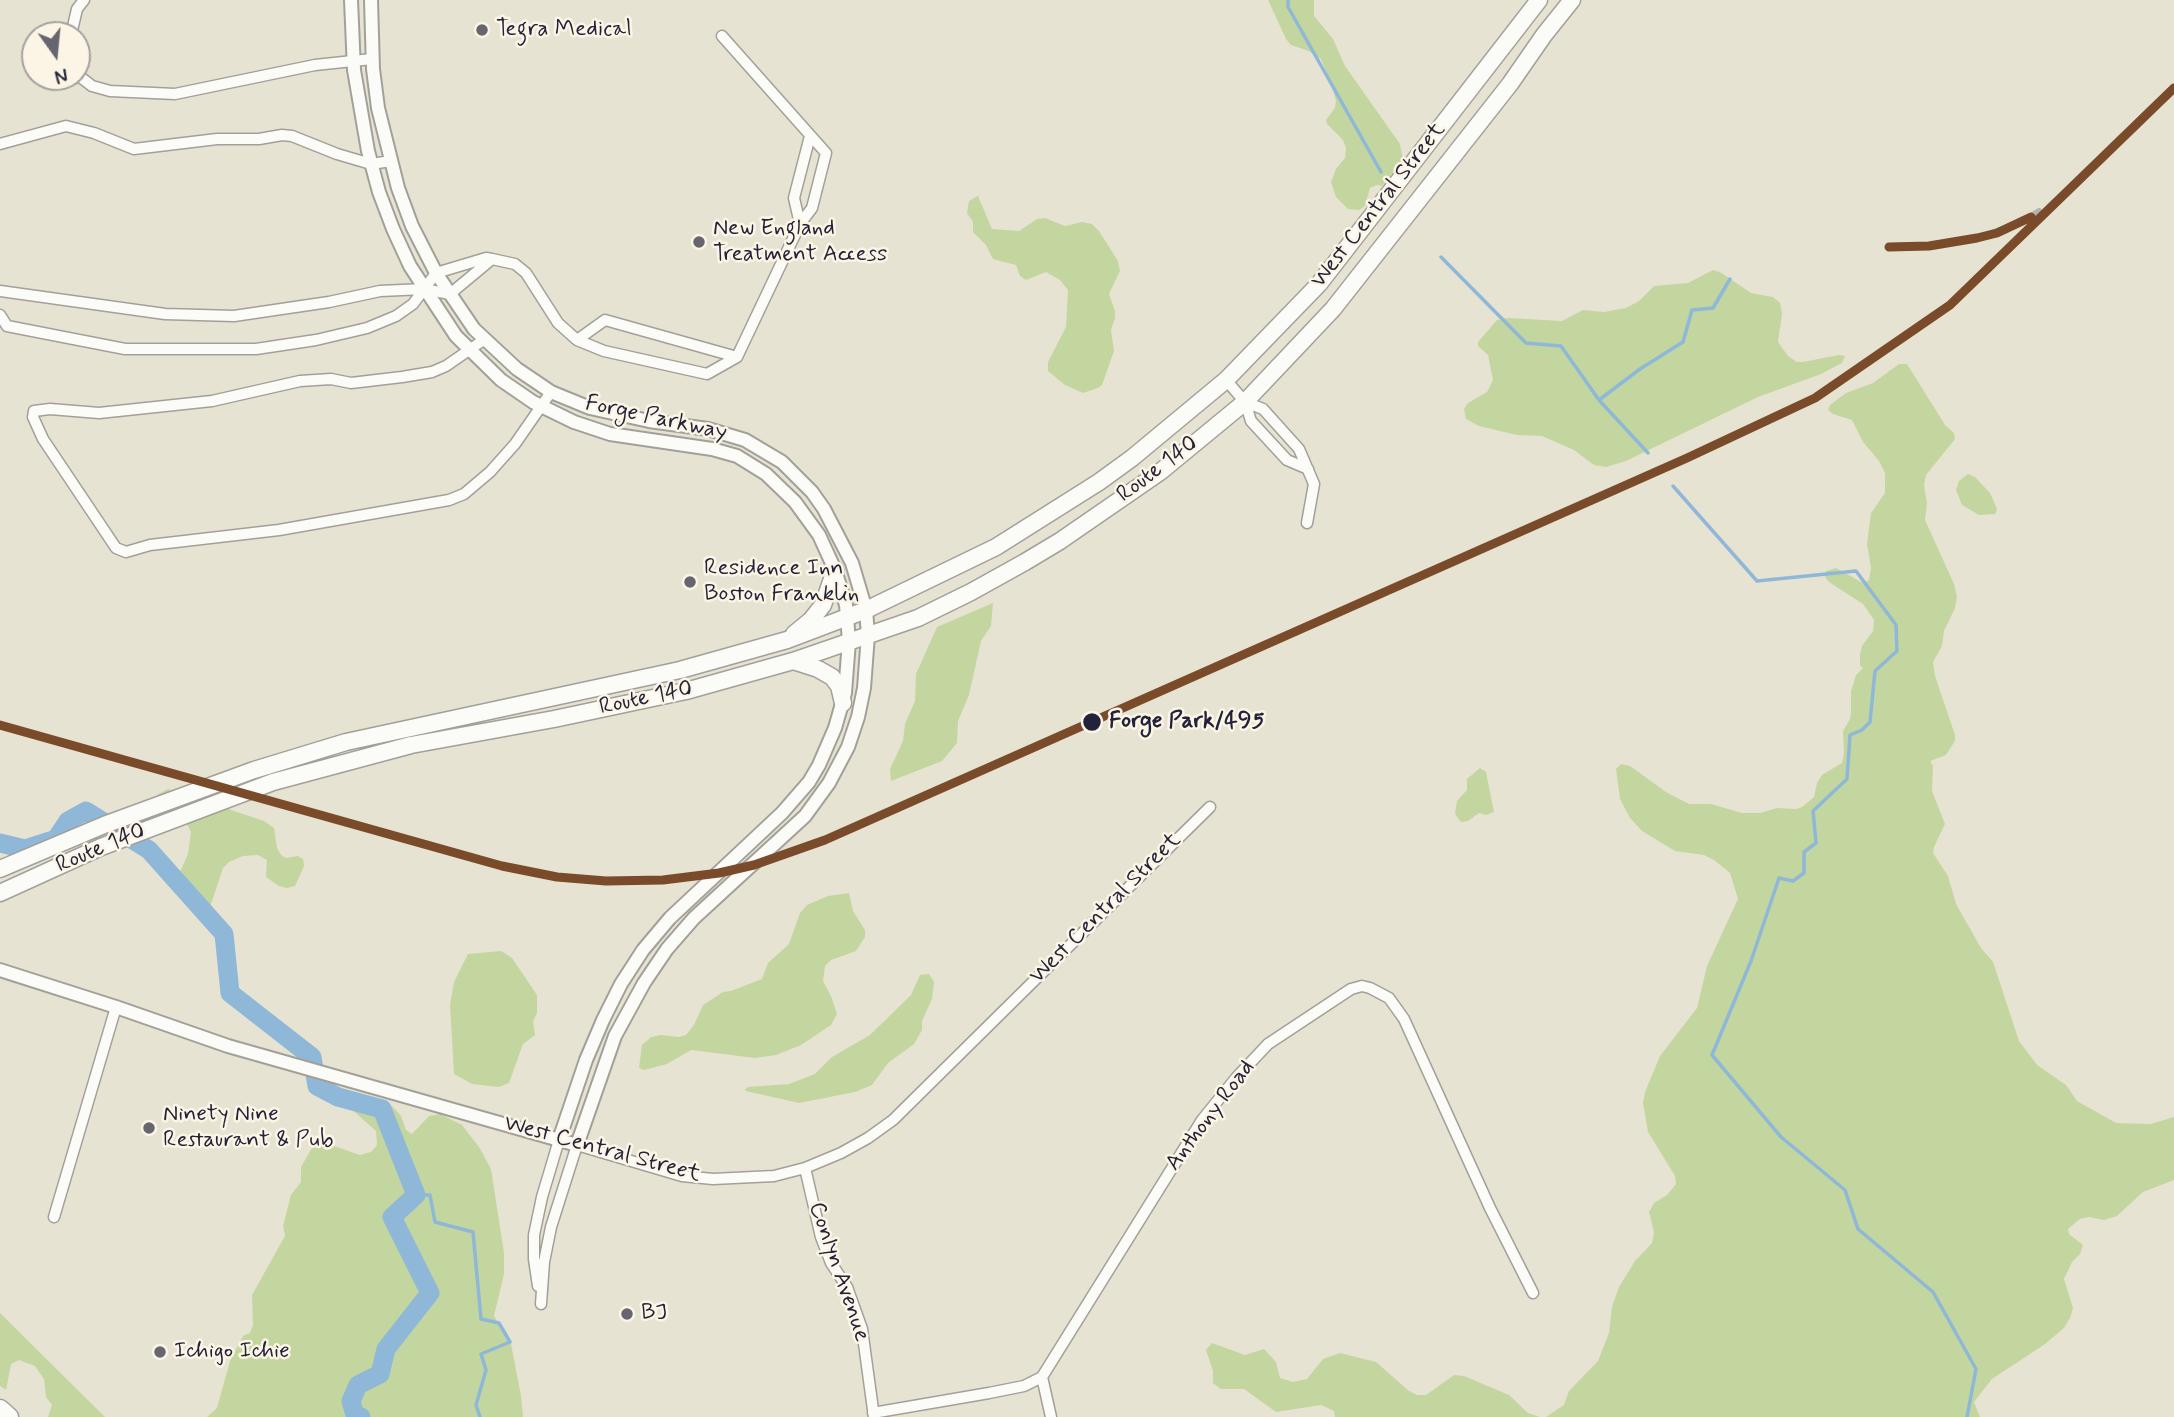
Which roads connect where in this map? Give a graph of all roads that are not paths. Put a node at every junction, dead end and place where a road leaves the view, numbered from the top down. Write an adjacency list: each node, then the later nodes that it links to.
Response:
1 (83, 0): 6 (street)
2 (351, 0): 8 (street, Forge Parkway)
3 (371, 0): 9 (street, Forge Parkway)
4 (1539, 0): 26 (main road, West Central Street)
5 (1572, 0): 28 (main road, West Central Street)
6 (74, 21)
7 (722, 36): 11 (street)
8 (353, 59): 9 (street); 10 (street); 14 (street, Forge Parkway)
9 (372, 59): 13 (street, Forge Parkway)
10 (91, 85)
11 (810, 136): 15 (street); 15 (street)
12 (0, 144): 14 (street)
13 (391, 161): 14 (street); 17 (street, Forge Parkway)
14 (371, 164): 18 (street, Forge Parkway)
15 (800, 224): 25 (street)
16 (492, 259): 17 (street); 20 (street); 23 (street)
17 (436, 273): 18 (street); 20 (street, Forge Parkway)
18 (424, 289): 19 (street); 20 (street); 21 (street); 24 (street, Forge Parkway)
19 (0, 291)
20 (450, 294): 22 (street, Forge Parkway)
21 (0, 315)
22 (485, 339): 24 (street); 27 (street, Forge Parkway)
23 (577, 340): 25 (street); 25 (street)
24 (471, 351): 29 (street, Forge Parkway); 29 (street)
25 (737, 357)
26 (1226, 380): 28 (street); 33 (main road, Route 140)
27 (551, 392): 29 (street); 33 (street, Forge Parkway)
28 (1245, 402): 30 (street); 30 (street); 35 (main road, Route 140)
29 (541, 406): 32 (street, Forge Parkway)
30 (1308, 469): 31 (street)
31 (1307, 523)
32 (835, 570): 34 (street, Forge Parkway); 36 (main road)
33 (866, 610): 34 (main road, Route 140); 35 (street, Forge Parkway)
34 (848, 618): 36 (main road, Route 140); 37 (street, Forge Parkway)
35 (868, 635): 37 (main road, Route 140); 46 (street, Forge Parkway)
36 (787, 640): 41 (main road, Route 140)
37 (849, 641): 38 (main road, Route 140); 39 (street, Forge Parkway)
38 (793, 661): 39 (main road); 42 (main road, Route 140)
39 (843, 703): 45 (street, Forge Parkway)
40 (1210, 807): 47 (street, West Central Street)
41 (0, 869)
42 (2, 892)
43 (0, 970): 44 (street, West Central Street)
44 (116, 1007): 45 (street, West Central Street); 48 (street)
45 (559, 1140): 46 (street, West Central Street); 46 (street)
46 (577, 1145): 47 (street, West Central Street)
47 (805, 1168): 52 (street, Conlyn Avenue)
48 (54, 1217)
49 (1533, 1293): 50 (street, Anthony Road)
50 (1042, 1377): 52 (street); 54 (street)
51 (0, 1409): 53 (highway)
52 (873, 1415)
53 (9, 1417)
54 (1051, 1417)

